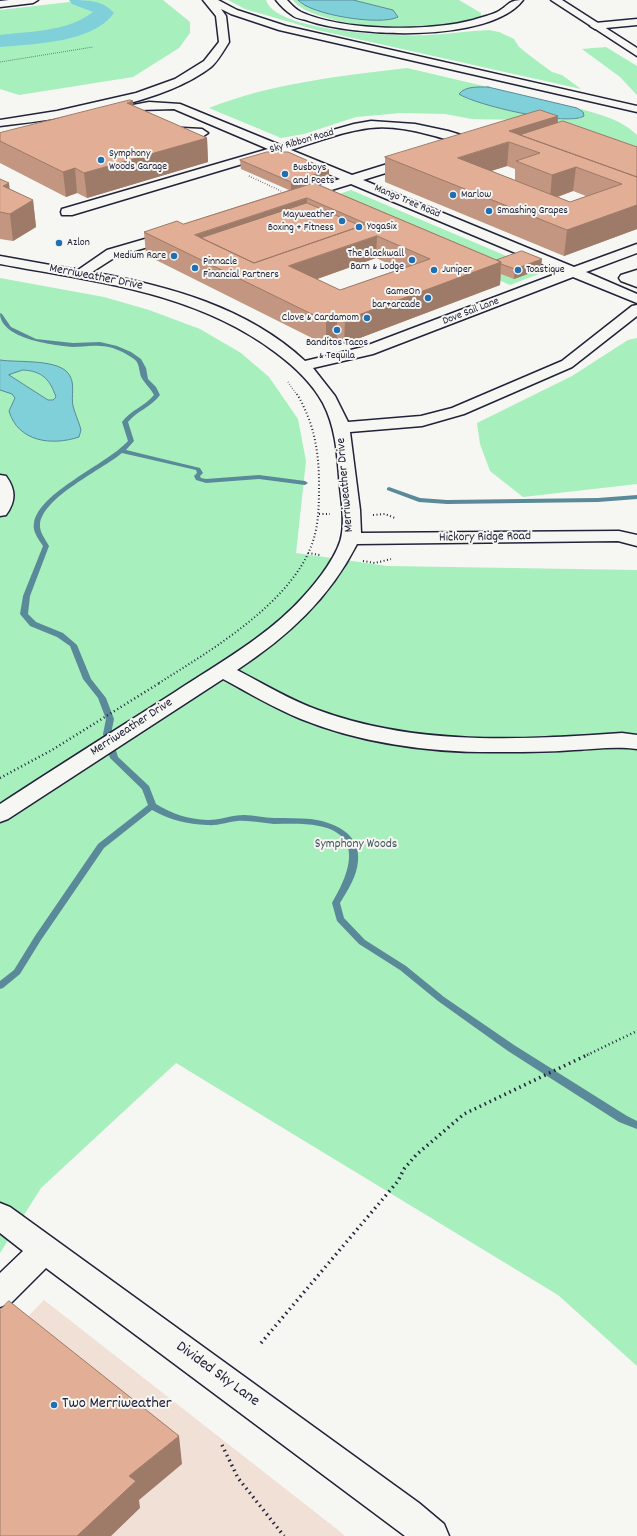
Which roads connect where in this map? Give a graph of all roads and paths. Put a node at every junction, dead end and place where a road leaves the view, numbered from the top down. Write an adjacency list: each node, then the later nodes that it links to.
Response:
1 (33, 0): 7 (main road)
2 (208, 0): 18 (main road)
3 (211, 0): 17 (main road)
4 (281, 0): 5 (main road)
5 (518, 0)
6 (556, 0): 11 (main road)
7 (0, 4)
8 (604, 16): 10 (main road)
9 (637, 22): 10 (main road)
10 (616, 24): 11 (main road); 12 (main road)
11 (595, 26): 14 (main road)
12 (629, 32)
13 (93, 47): 15 (path)
14 (637, 53)
15 (0, 62)
16 (176, 106): 19 (main road); 20 (main road, Mango Tree Road); 21 (main road, Mango Tree Road)
17 (637, 109)
18 (0, 122)
19 (102, 125)
20 (52, 127)
21 (226, 127): 23 (main road); 27 (main road, Mango Tree Road)
22 (153, 131): 23 (main road)
23 (202, 133): 25 (main road)
24 (484, 137): 26 (main road)
25 (162, 141)
26 (470, 142): 27 (main road, Sky Ribbon Road); 28 (main road)
27 (280, 149): 31 (main road, Mango Tree Road); 33 (main road, Sky Ribbon Road)
28 (448, 149)
29 (425, 156): 31 (main road)
30 (248, 176): 32 (path)
31 (352, 180): 32 (main road); 39 (main road, Mango Tree Road)
32 (284, 195)
33 (67, 212)
34 (182, 236): 40 (main road)
35 (637, 248): 36 (main road, Dove Sail Lane)
36 (620, 254): 38 (main road); 39 (main road, Dove Sail Lane)
37 (0, 260): 40 (main road, Merriweather Drive)
38 (637, 261)
39 (574, 272): 43 (main road, Mango Tree Road); 45 (main road, Dove Sail Lane)
40 (82, 274): 45 (main road, Merriweather Drive)
41 (637, 274): 42 (main road)
42 (637, 282)
43 (637, 299)
44 (637, 308): 47 (main road)
45 (302, 366): 47 (main road, Merriweather Drive)
46 (284, 378): 58 (path)
47 (341, 428): 54 (main road, Merriweather Drive)
48 (0, 480): 49 (main road)
49 (0, 511)
50 (385, 514): 51 (path)
51 (393, 518)
52 (637, 528): 53 (main road, Hickory Ridge Road)
53 (619, 536): 54 (main road, Hickory Ridge Road); 55 (main road, Hickory Ridge Road)
54 (351, 539): 56 (main road, Merriweather Drive)
55 (637, 541)
56 (222, 670): 57 (main road); 59 (main road, Merriweather Drive)
57 (637, 742)
58 (0, 778)
59 (0, 814)
60 (637, 1031): 64 (path)
61 (0, 1216): 62 (main road, Divided Sky Lane)
62 (44, 1250): 63 (main road); 67 (main road, Divided Sky Lane)
63 (0, 1293)
64 (261, 1343)
65 (222, 1445): 66 (path)
66 (284, 1536)
67 (432, 1536)

